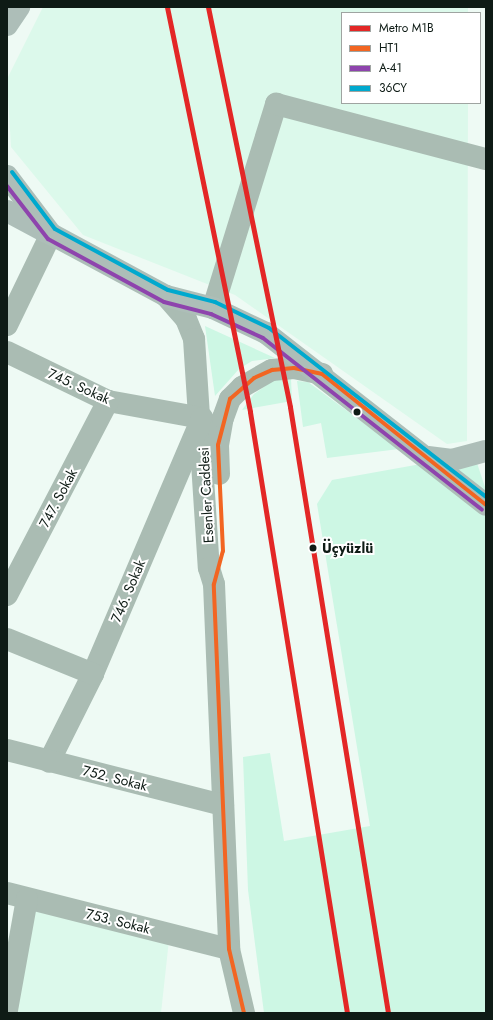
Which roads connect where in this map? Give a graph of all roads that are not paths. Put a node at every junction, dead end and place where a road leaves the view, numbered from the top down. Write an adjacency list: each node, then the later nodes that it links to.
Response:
1 (19, 7): 2 (main road)
2 (7, 25)
3 (486, 160): 8 (street)
4 (7, 176): 6 (main road)
5 (7, 211): 6 (main road)
6 (51, 234): 7 (main road); 9 (street)
7 (166, 296): 8 (main road); 13 (street, Esenler Caddesi)
8 (213, 308): 11 (main road)
9 (7, 325)
10 (7, 352): 12 (street, 745. Sokak)
11 (322, 374): 16 (main road); 18 (street)
12 (108, 401): 13 (street, 745. Sokak); 19 (street, 747. Sokak)
13 (202, 418): 18 (street, Esenler Caddesi); 21 (street, 746. Sokak)
14 (486, 440): 15 (main road)
15 (486, 452): 16 (main road)
16 (428, 457): 17 (main road)
17 (486, 505)
18 (214, 584): 24 (street, Esenler Caddesi)
19 (7, 595)
20 (7, 639): 21 (street)
21 (93, 674): 23 (street, 746. Sokak)
22 (7, 750): 23 (street, 752. Sokak)
23 (49, 762): 24 (street, 752. Sokak)
24 (223, 805): 26 (street, Esenler Caddesi)
25 (17, 896): 26 (street, 753. Sokak); 27 (street)
26 (229, 949): 28 (street, Esenler Caddesi)
27 (7, 1010)
28 (244, 1013)

